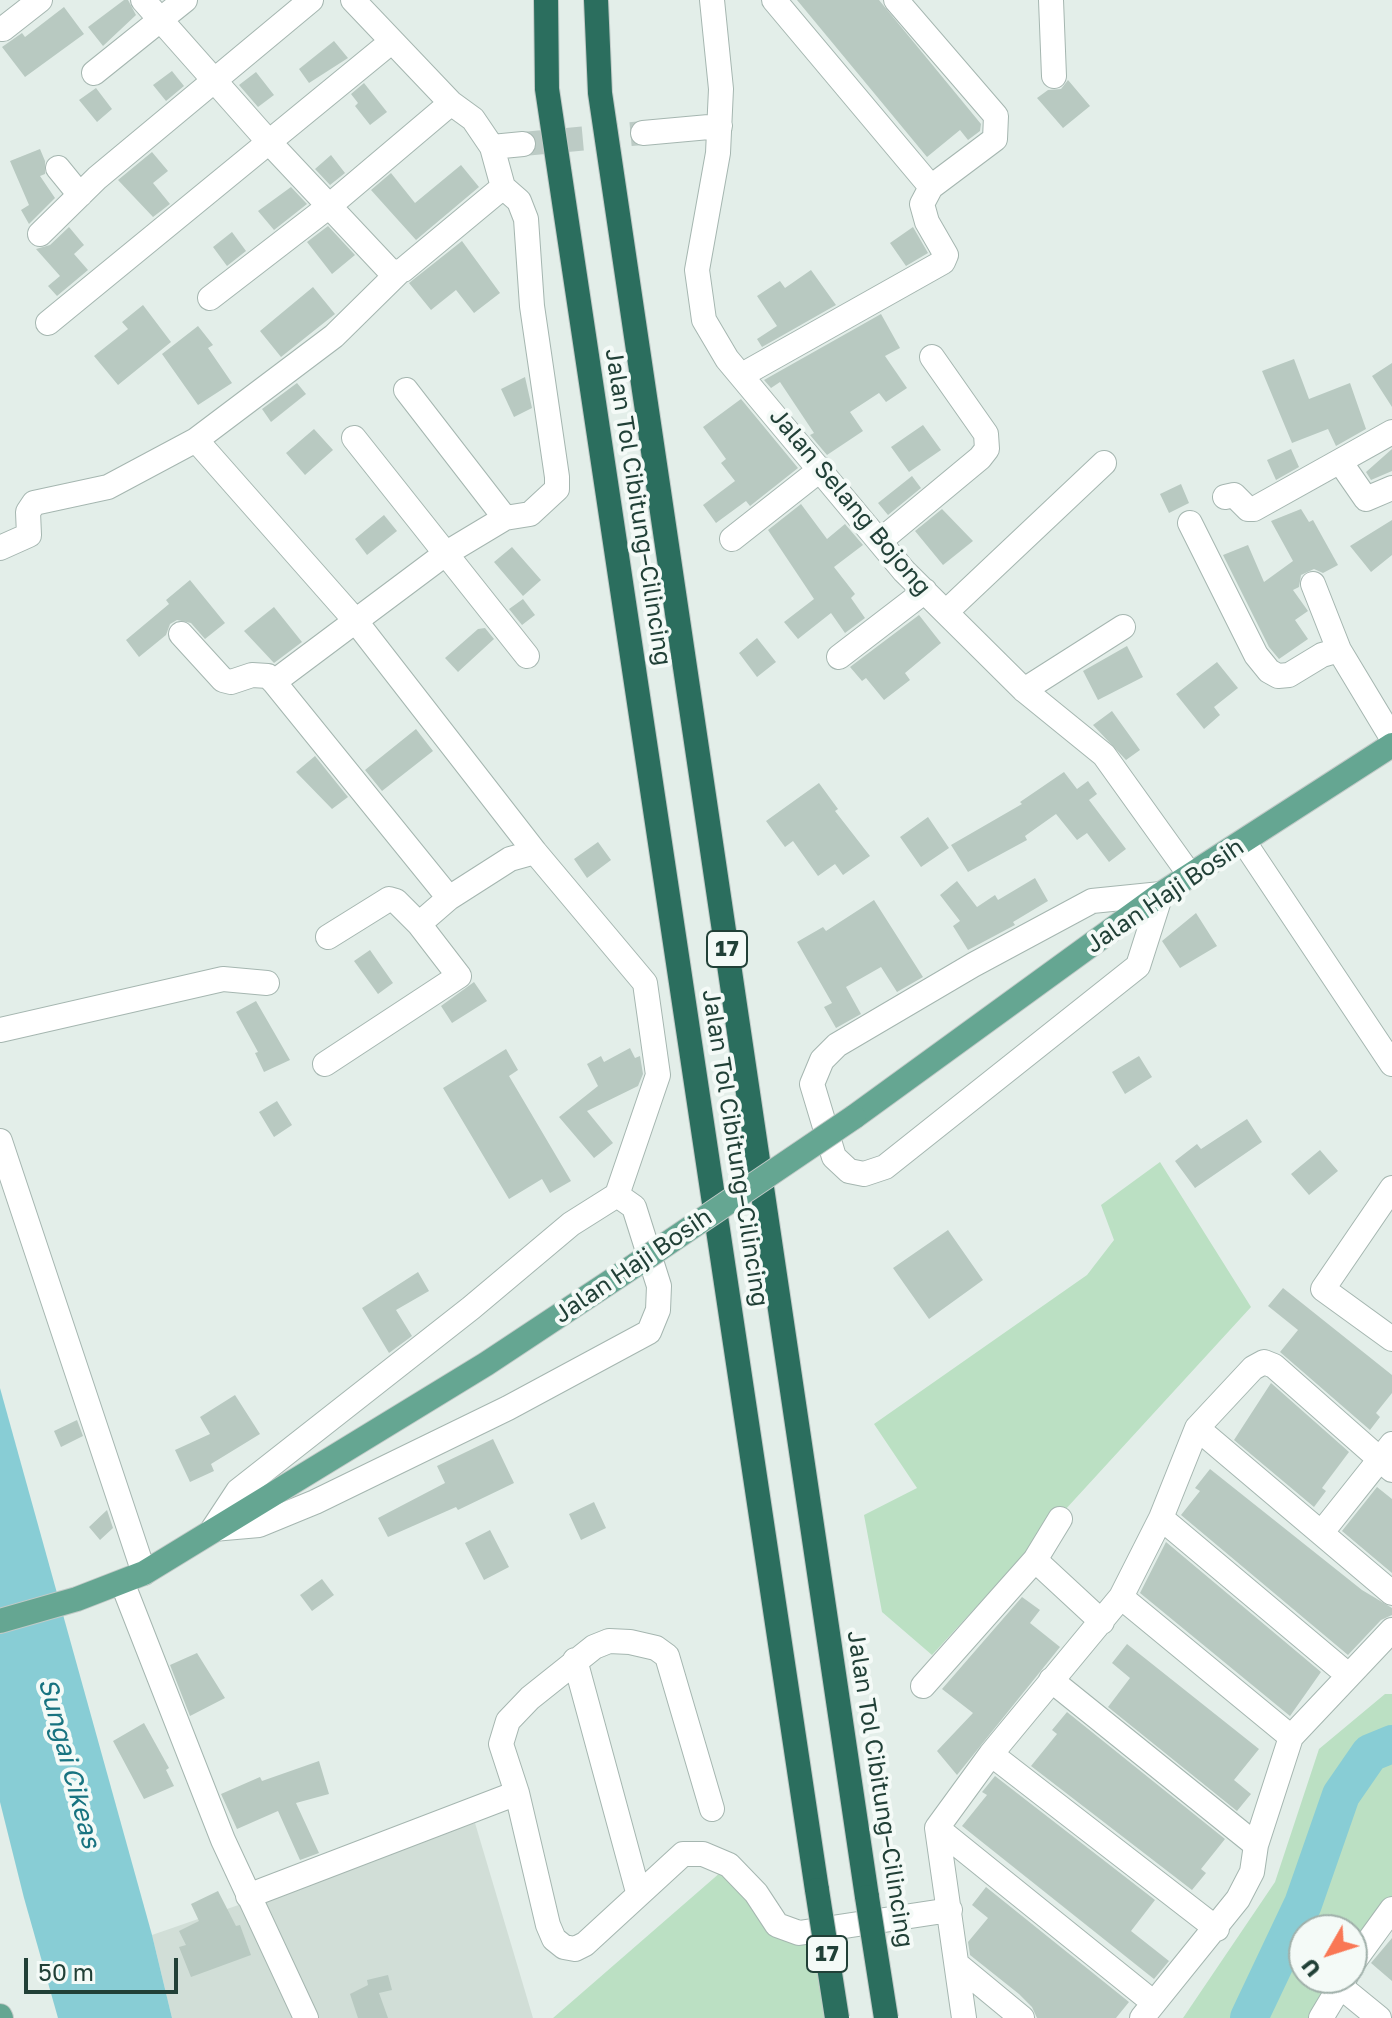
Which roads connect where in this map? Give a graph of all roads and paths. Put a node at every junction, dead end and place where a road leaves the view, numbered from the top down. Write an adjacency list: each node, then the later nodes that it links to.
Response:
1 (40, 0): 13 (street)
2 (143, 0): 12 (street)
3 (185, 0): 12 (street)
4 (311, 0): 17 (street)
5 (353, 0): 14 (street)
6 (546, 0): 111 (highway, Jalan Tol Cibitung–Cilincing / 17, bridge)
7 (596, 0): 112 (highway, Jalan Tol Cibitung–Cilincing / 17, bridge)
8 (712, 0): 19 (street, Jalan Selang Bojong)
9 (774, 0): 26 (street)
10 (896, 0): 26 (street)
11 (1051, 0): 16 (street)
12 (160, 20): 15 (street); 17 (street)
13 (3, 29)
14 (391, 42): 18 (street); 21 (street)
15 (94, 73)
16 (1054, 76)
17 (213, 80): 21 (street); 27 (street)
18 (451, 103): 23 (street); 28 (street)
19 (720, 126): 20 (street); 34 (street, Jalan Selang Bojong)
20 (643, 133)
21 (268, 141): 28 (street); 32 (street)
22 (523, 144): 23 (street)
23 (492, 147): 25 (street)
24 (58, 168): 27 (street)
25 (503, 187): 30 (street); 44 (street)
26 (931, 187): 34 (street)
27 (80, 195): 29 (street)
28 (328, 207): 30 (street); 31 (street)
29 (40, 234)
30 (398, 273): 38 (street)
31 (210, 298)
32 (48, 323)
33 (932, 357): 47 (street)
34 (742, 375): 41 (street, Jalan Selang Bojong)
35 (406, 390): 44 (street)
36 (1392, 432): 40 (street)
37 (354, 438): 49 (street)
38 (196, 440): 48 (street); 53 (street)
39 (1104, 463): 52 (street)
40 (1341, 463): 42 (street); 43 (street)
41 (821, 469): 46 (street); 47 (street, Jalan Selang Bojong)
42 (1392, 488)
43 (1225, 497)
44 (505, 518): 49 (street)
45 (1190, 523): 56 (street)
46 (732, 539)
47 (880, 541): 51 (street, Jalan Selang Bojong)
48 (0, 548)
49 (445, 554): 53 (street); 57 (street)
50 (1313, 584): 56 (street)
51 (925, 591): 52 (street, Jalan Selang Bojong); 58 (street)
52 (946, 612): 60 (street, Jalan Selang Bojong)
53 (354, 619): 59 (street); 63 (street)
54 (1123, 627): 60 (street)
55 (181, 634): 59 (street)
56 (1339, 650): 61 (street)
57 (527, 656)
58 (839, 657)
59 (274, 682): 66 (street)
60 (1024, 690): 64 (street, Jalan Selang Bojong)
61 (1390, 748): 62 (main road, Jalan Haji Bosih)
62 (1244, 842): 64 (main road, Jalan Haji Bosih); 72 (street)
63 (535, 852): 66 (street); 75 (street)
64 (1190, 875): 65 (main road, Jalan Haji Bosih)
65 (1161, 894): 65 (street); 81 (main road, Jalan Haji Bosih, bridge)
66 (449, 898): 67 (street)
67 (419, 924): 68 (street); 71 (street)
68 (328, 937)
69 (267, 983): 70 (street)
70 (0, 1030)
71 (325, 1064)
72 (1392, 1064)
73 (0, 1141): 84 (street)
74 (1392, 1188): 76 (street)
75 (617, 1195): 81 (street); 81 (street)
76 (1392, 1339)
77 (1197, 1428): 78 (street); 79 (street); 82 (street)
78 (1388, 1458): 82 (street)
79 (1161, 1518): 86 (street); 91 (street)
80 (1060, 1519): 83 (street)
81 (213, 1529): 84 (main road, Jalan Haji Bosih)
82 (1322, 1532): 85 (street)
83 (1035, 1560): 88 (street); 93 (street)
84 (133, 1578): 87 (main road, Jalan Haji Bosih); 101 (street)
85 (1392, 1593)
86 (1121, 1597): 88 (street); 94 (street)
87 (0, 1621)
88 (1102, 1622): 92 (street)
89 (1392, 1630): 91 (street)
90 (575, 1660): 96 (street); 97 (street); 100 (street)
91 (1348, 1675): 94 (street)
92 (1051, 1680): 95 (street); 99 (street)
93 (923, 1686)
94 (1291, 1737): 99 (street)
95 (991, 1754): 98 (street); 104 (street)
96 (517, 1793): 100 (street); 101 (street)
97 (712, 1809)
98 (937, 1828): 103 (street); 109 (street)
99 (1256, 1845): 104 (street)
100 (638, 1892): 103 (street)
101 (248, 1896): 110 (street)
102 (1392, 1909): 105 (street)
103 (950, 1910): 106 (street)
104 (1217, 1929): 109 (street)
105 (1368, 1942)
106 (959, 1966): 113 (street); 114 (street)
107 (1336, 1994): 115 (street)
108 (1355, 1994): 116 (street)
109 (1148, 2010)
110 (306, 2018)
111 (837, 2018)
112 (886, 2018)
113 (964, 2018)
114 (1022, 2018)
115 (1321, 2018)
116 (1379, 2018)

